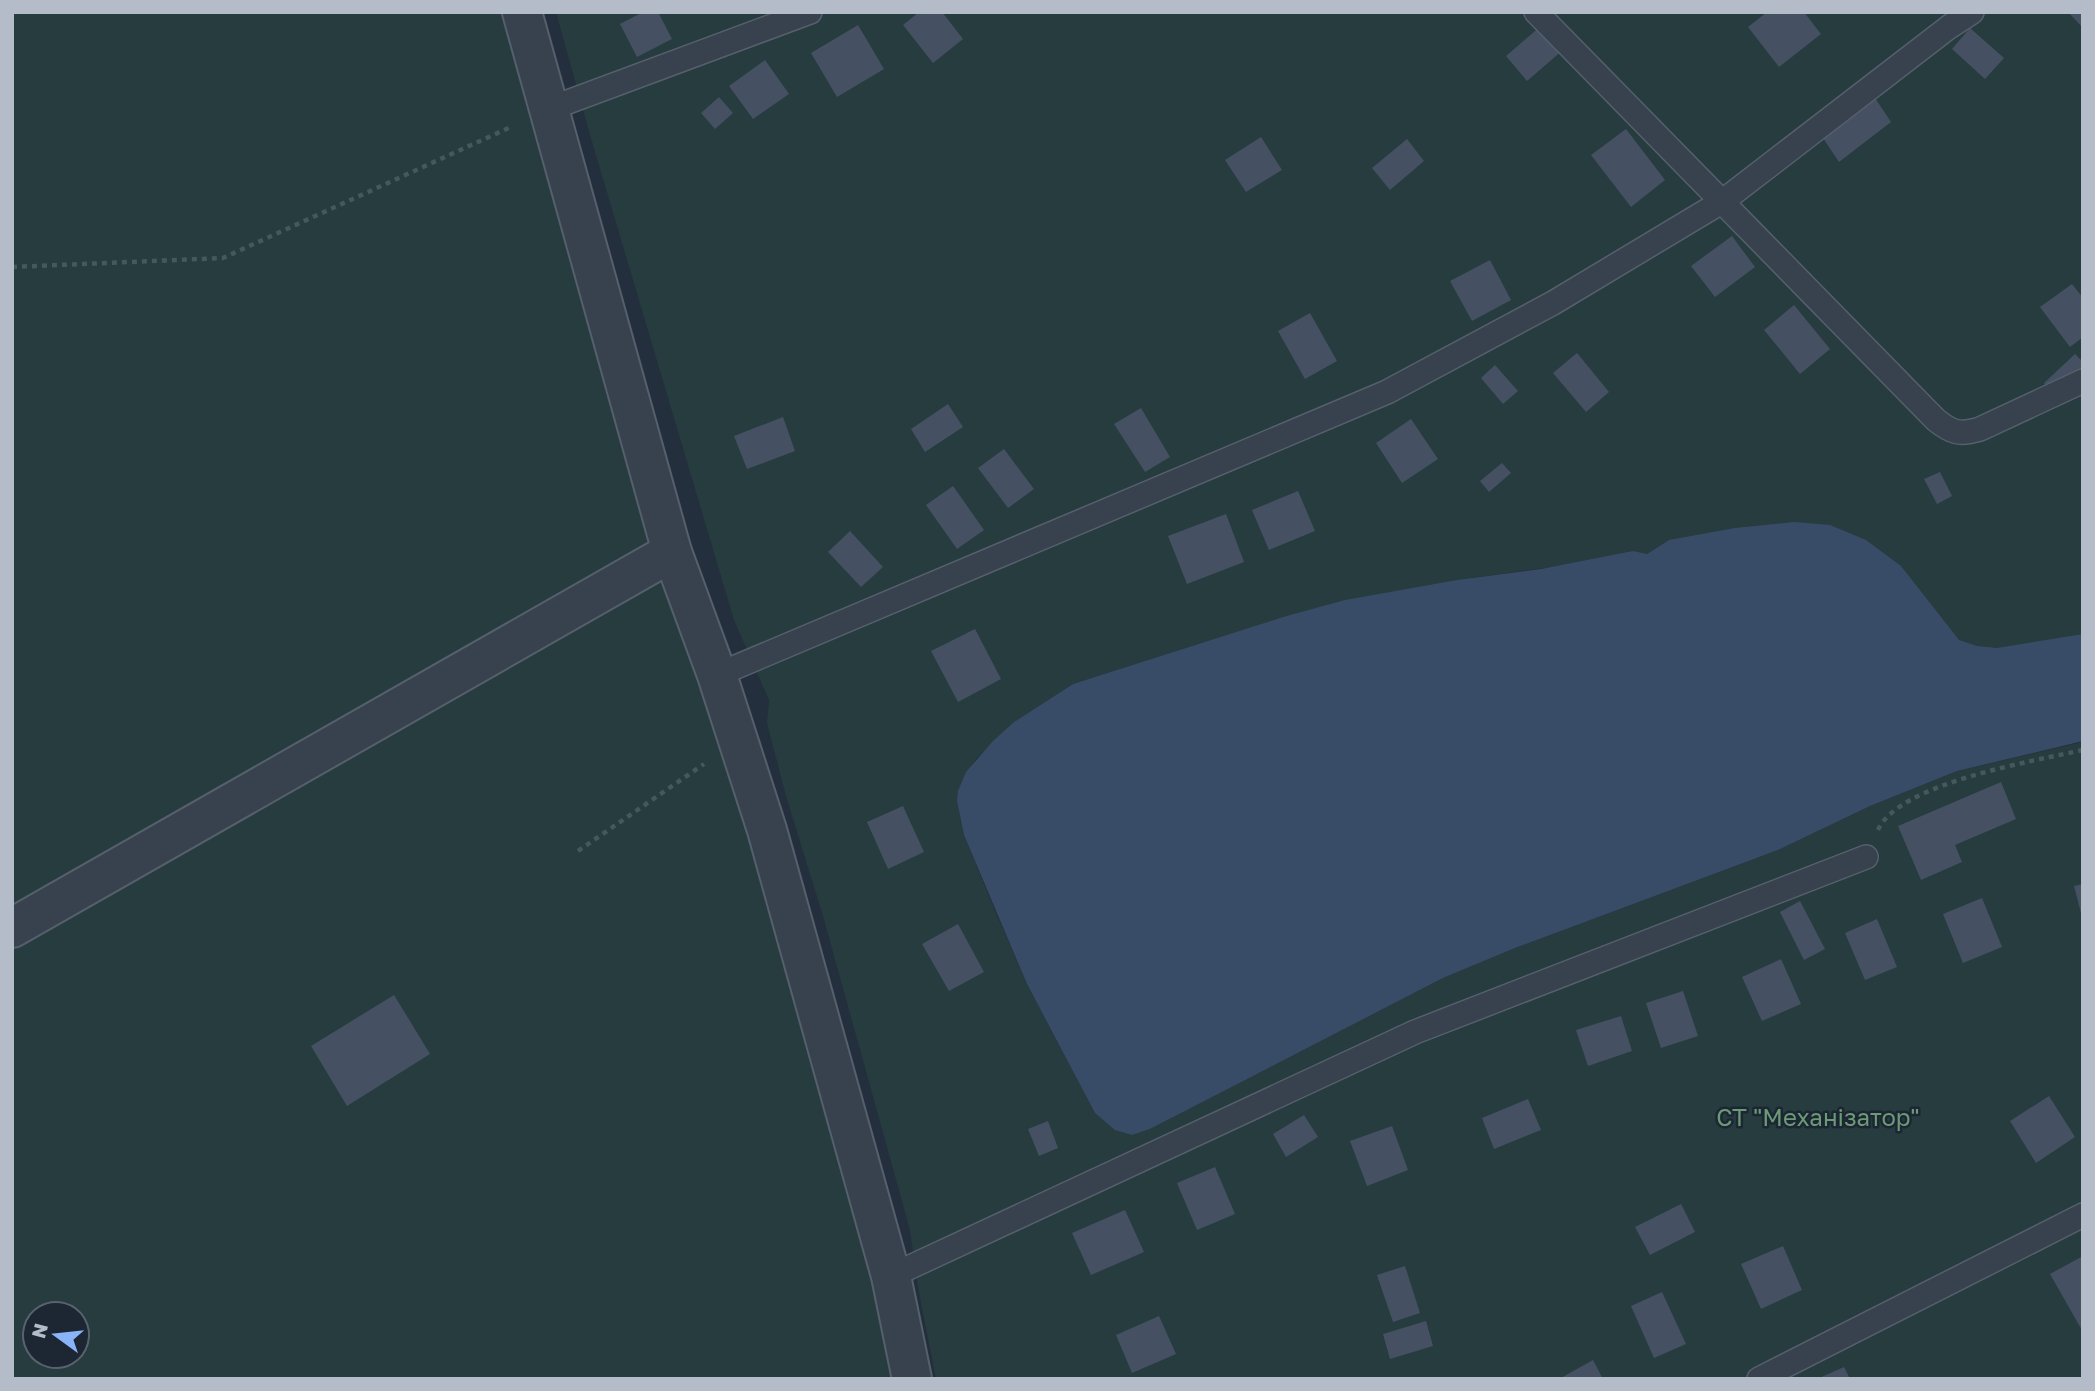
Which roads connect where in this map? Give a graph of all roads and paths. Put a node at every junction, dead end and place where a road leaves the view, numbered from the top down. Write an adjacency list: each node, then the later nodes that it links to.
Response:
1 (522, 12): 5 (street)
2 (810, 12): 5 (lane)
3 (1536, 12): 6 (lane)
4 (1972, 12): 6 (lane)
5 (549, 109): 7 (path); 9 (street)
6 (1723, 201): 8 (lane); 10 (lane)
7 (12, 267)
8 (2083, 381)
9 (671, 552): 10 (street); 15 (street)
10 (718, 676): 11 (street)
11 (738, 740): 13 (path); 17 (street)
12 (2083, 750): 14 (path)
13 (578, 851)
14 (1866, 857): 17 (lane)
15 (12, 928)
16 (2083, 1215): 19 (lane)
17 (891, 1276): 18 (street)
18 (912, 1379)
19 (1759, 1379)

